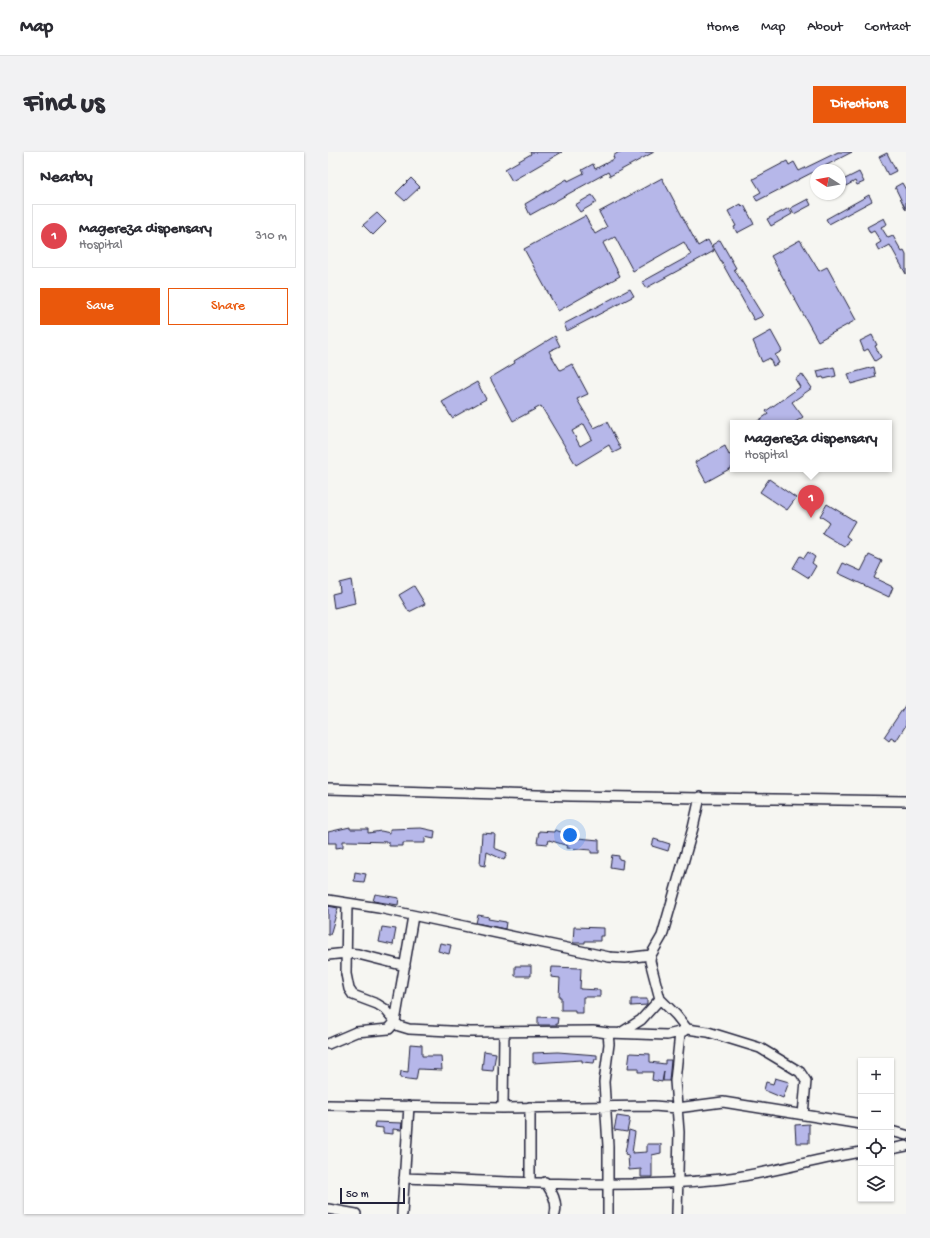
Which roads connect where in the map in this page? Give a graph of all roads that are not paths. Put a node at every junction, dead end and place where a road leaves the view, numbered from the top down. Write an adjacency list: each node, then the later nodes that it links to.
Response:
1 (328, 789): 2 (street)
2 (700, 797): 3 (street); 9 (street)
3 (906, 801)
4 (328, 900): 5 (street)
5 (348, 903): 6 (street); 7 (street)
6 (413, 916): 9 (street); 10 (street)
7 (347, 953): 8 (street); 10 (street); 12 (street)
8 (328, 955)
9 (651, 955): 11 (street)
10 (405, 966): 12 (street)
11 (660, 999): 13 (street); 15 (street)
12 (395, 1022): 14 (street); 17 (street)
13 (683, 1031): 15 (street); 23 (street); 24 (street)
14 (504, 1032): 16 (street); 22 (street)
15 (622, 1032): 16 (street)
16 (608, 1033): 20 (street)
17 (328, 1044)
18 (328, 1105): 19 (street)
19 (409, 1106): 22 (street); 31 (street)
20 (607, 1106): 21 (street); 23 (street); 35 (street)
21 (530, 1107): 22 (street); 32 (street)
22 (503, 1108)
23 (677, 1108): 24 (street); 34 (street)
24 (804, 1115): 25 (street)
25 (858, 1124)
26 (894, 1132): 27 (street)
27 (906, 1135)
28 (906, 1146): 29 (street)
29 (894, 1148)
30 (858, 1153): 34 (street)
31 (404, 1178): 32 (street); 38 (street)
32 (530, 1182): 33 (street)
33 (545, 1182): 35 (street); 39 (street)
34 (678, 1182): 35 (street); 41 (street)
35 (608, 1184): 40 (street)
36 (328, 1209): 37 (street)
37 (356, 1214)
38 (402, 1214)
39 (555, 1214)
40 (608, 1214)
41 (677, 1214)

